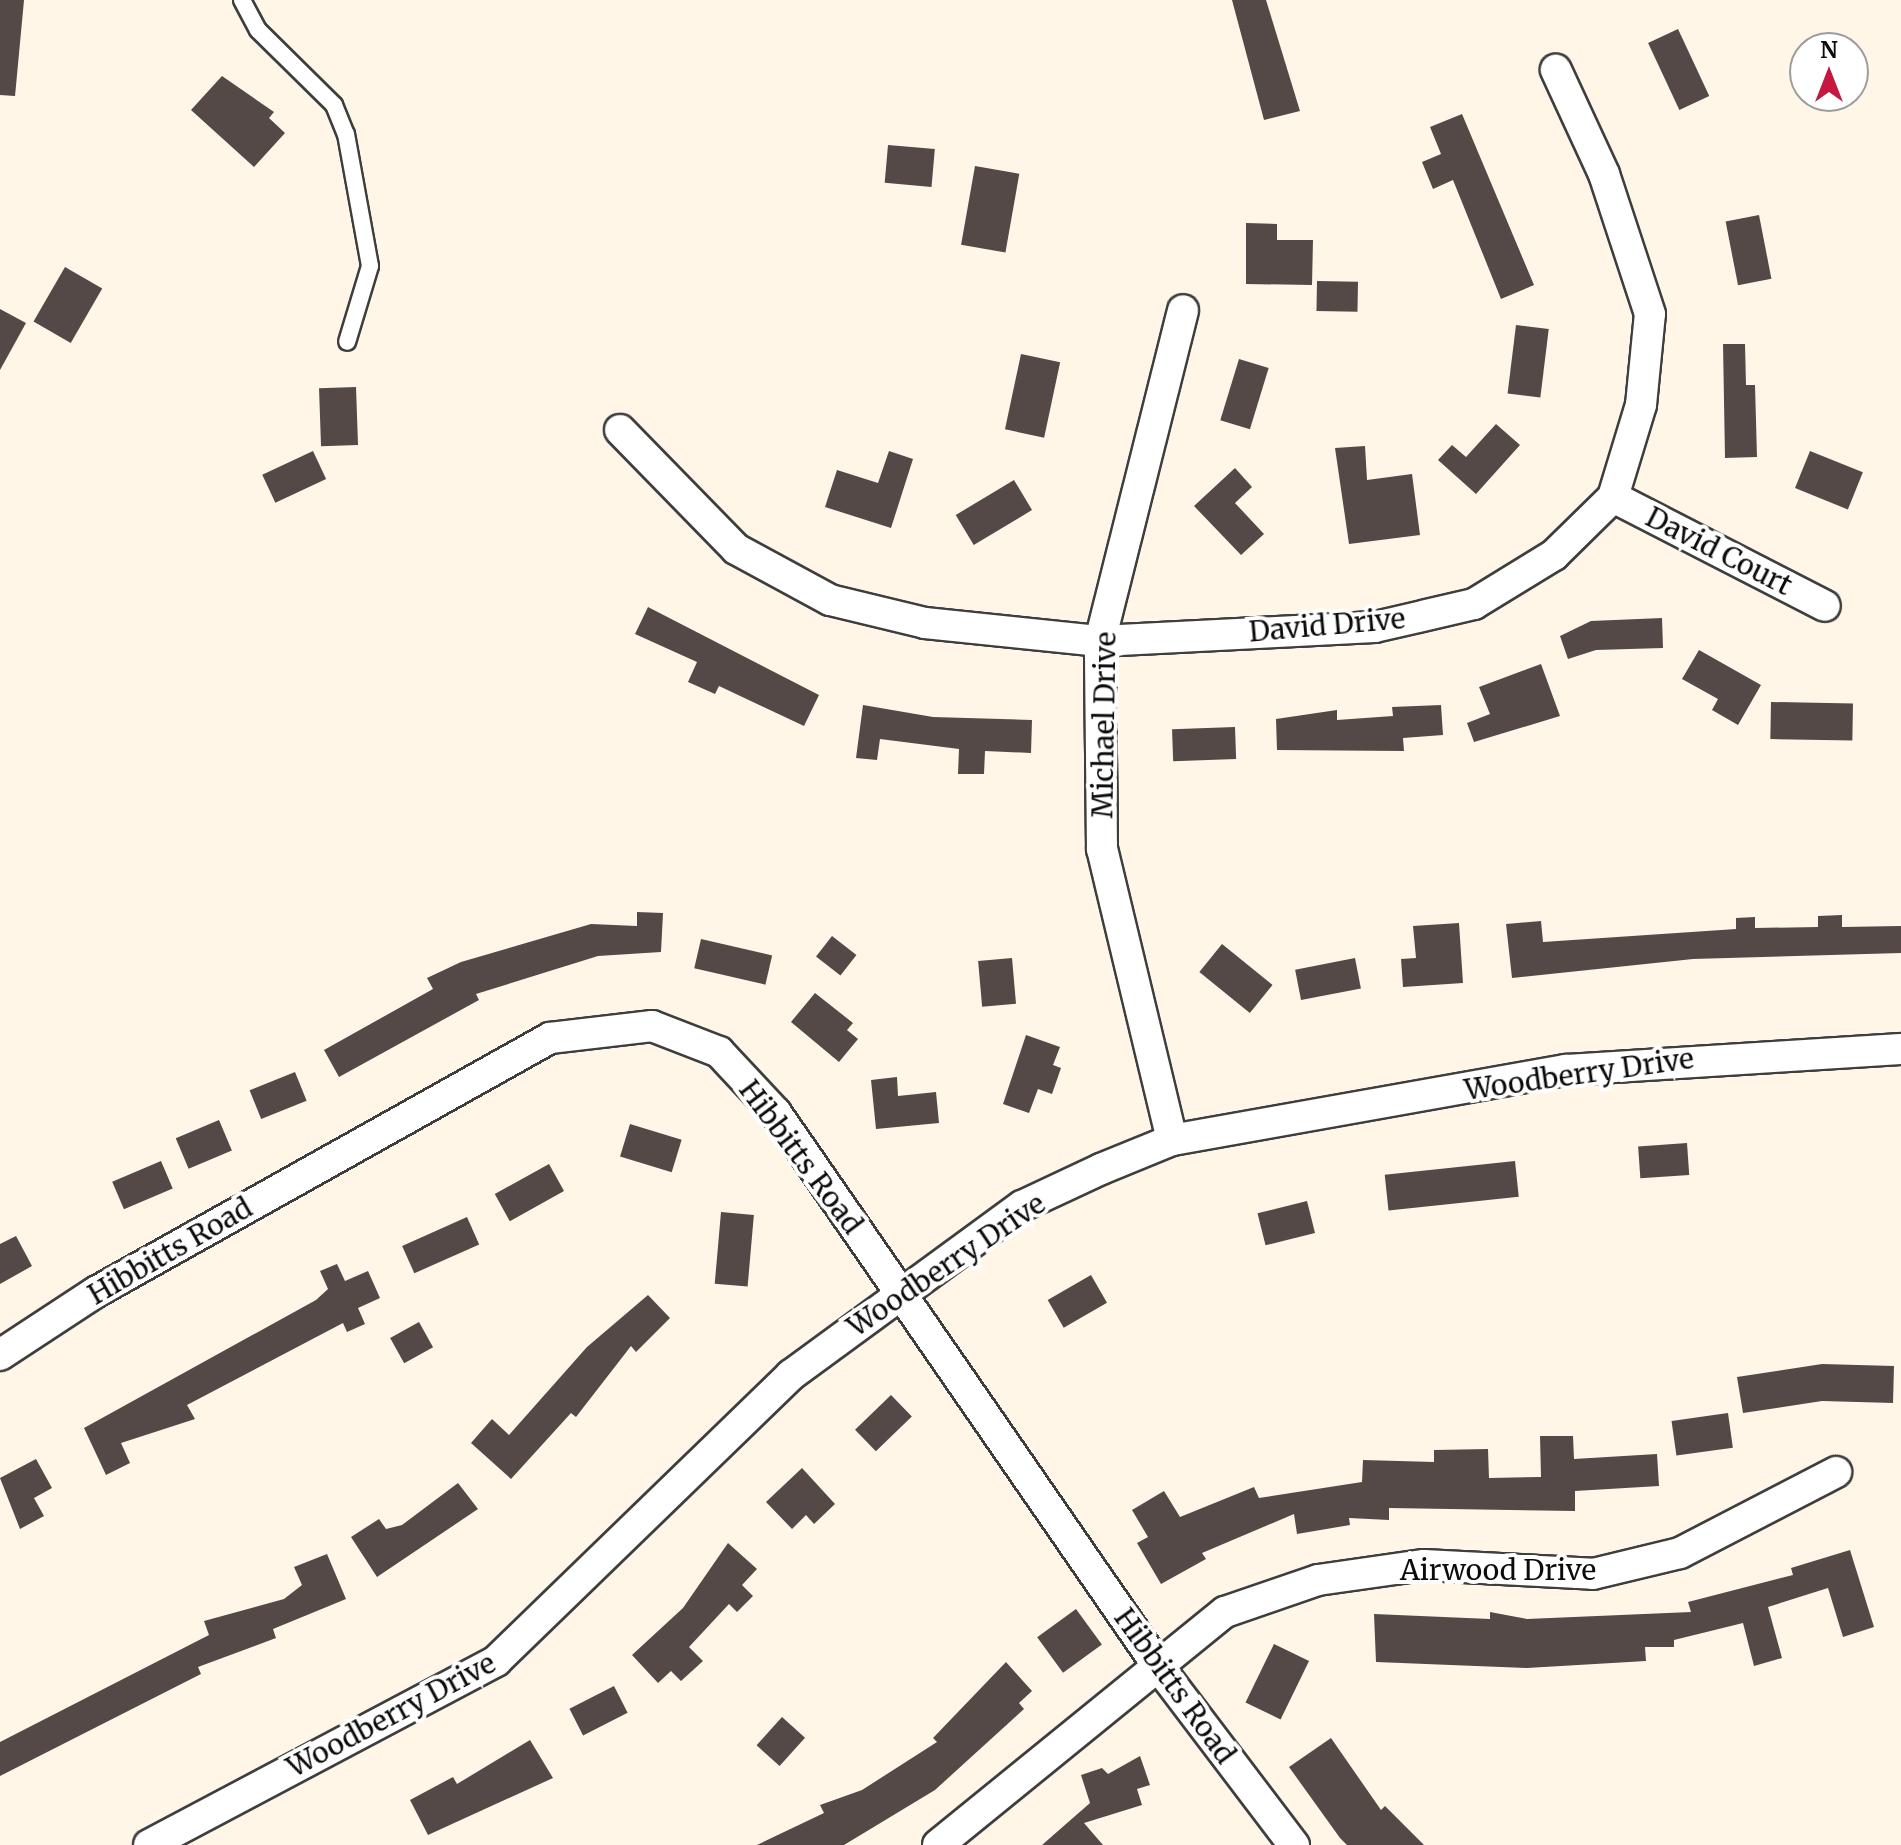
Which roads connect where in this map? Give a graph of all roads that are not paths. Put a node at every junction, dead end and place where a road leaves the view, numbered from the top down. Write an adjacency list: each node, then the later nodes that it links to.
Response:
1 (242, 0): 4 (lane)
2 (1556, 70): 6 (street, David Drive)
3 (1183, 310): 8 (street, Michael Drive)
4 (347, 342)
5 (620, 430): 8 (street, David Drive)
6 (1613, 497): 7 (street, David Court); 8 (street, David Drive)
7 (1825, 606)
8 (1100, 641): 10 (street, Michael Drive)
9 (1901, 1049): 10 (street, Woodberry Drive)
10 (1172, 1140): 11 (street, Woodberry Drive)
11 (899, 1292): 12 (street, Hibbitts Road); 14 (street, Hibbitts Road); 15 (street, Woodberry Drive)
12 (0, 1355)
13 (1836, 1472): 14 (street, Airwood Drive)
14 (1158, 1666): 16 (street, Airwood Drive); 17 (street, Hibbitts Road)
15 (149, 1845)
16 (938, 1845)
17 (1294, 1845)

